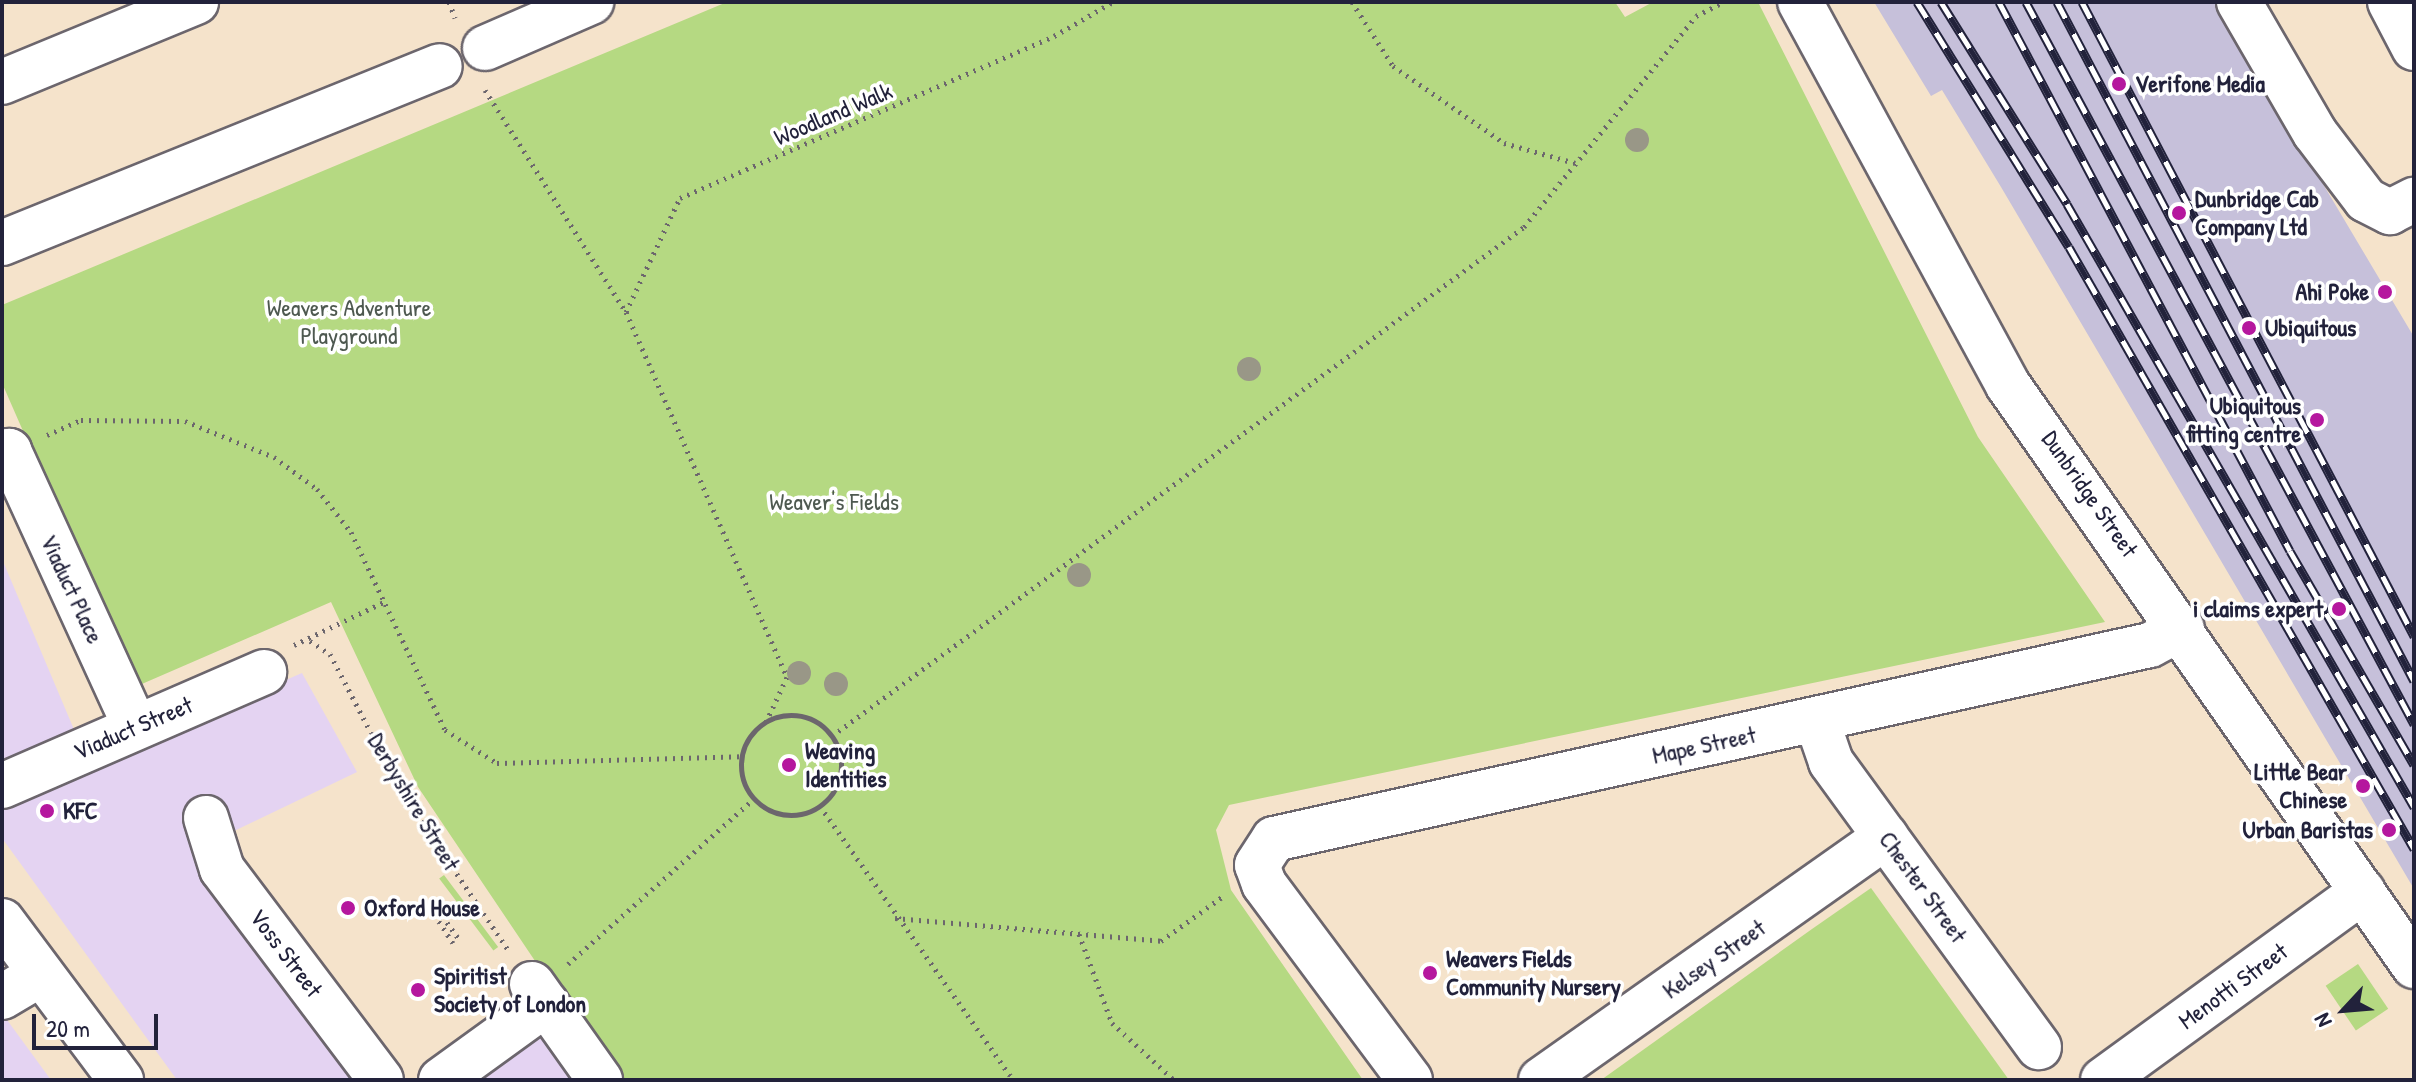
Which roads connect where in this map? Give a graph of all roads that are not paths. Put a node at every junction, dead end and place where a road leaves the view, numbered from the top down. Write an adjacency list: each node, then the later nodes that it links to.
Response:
1 (196, 2): 7 (street)
2 (591, 2): 9 (street)
3 (1800, 2): 11 (street, Dunbridge Street)
4 (2239, 2): 8 (street)
5 (2390, 2): 6 (street)
6 (2414, 48)
7 (2, 82)
8 (2414, 200)
9 (2, 243)
10 (6, 452): 14 (street, Viaduct Place)
11 (2182, 628): 13 (street, Mape Street); 18 (street, Dunbridge Street)
12 (264, 672): 14 (street, Viaduct Street)
13 (1817, 721): 17 (street, Chester Street); 28 (street, Mape Street)
14 (135, 726): 15 (street, Viaduct Street)
15 (2, 786)
16 (206, 818): 25 (street, Voss Street)
17 (1886, 837): 23 (street, Chester Street); 29 (street, Kelsey Street)
18 (2363, 891): 20 (street, Dunbridge Street); 30 (street, Menotti Street)
19 (2, 921): 21 (street)
20 (2413, 963)
21 (41, 974): 22 (street); 24 (street)
22 (2, 997)
23 (2039, 1047)
24 (121, 1080)
25 (381, 1080)
26 (441, 1080): 27 (street)
27 (600, 1080)
28 (1410, 1080)
29 (1541, 1080)
30 (2103, 1080)

